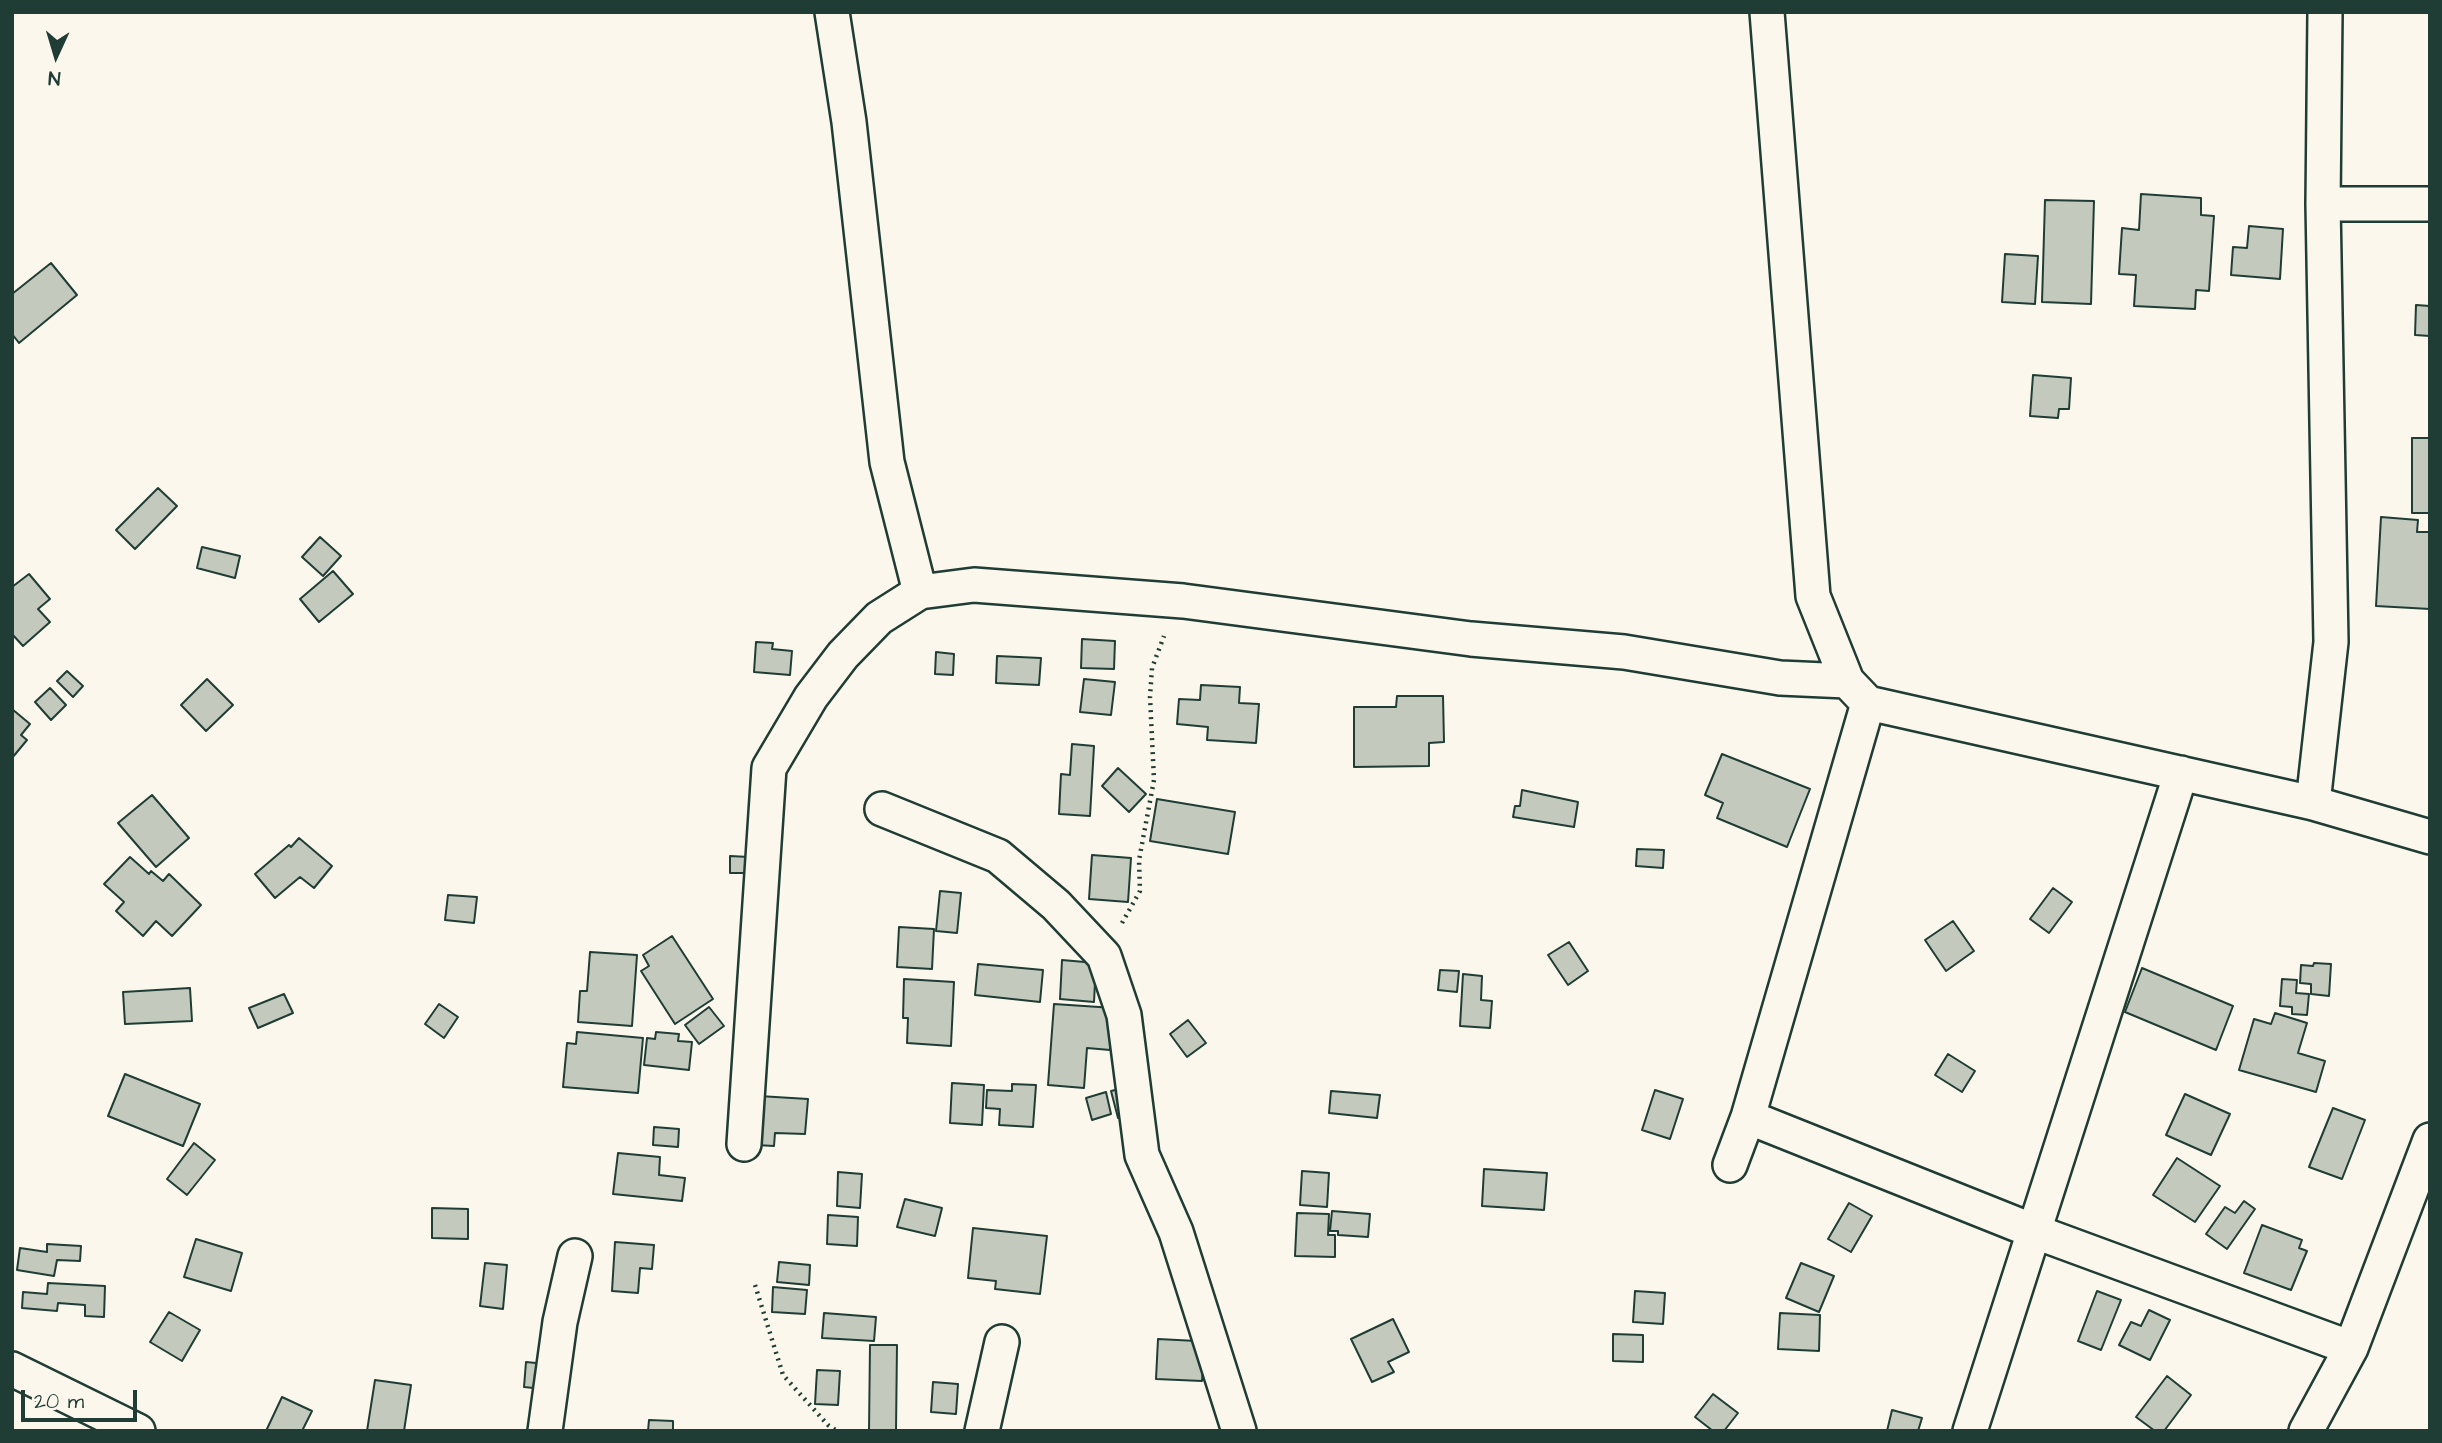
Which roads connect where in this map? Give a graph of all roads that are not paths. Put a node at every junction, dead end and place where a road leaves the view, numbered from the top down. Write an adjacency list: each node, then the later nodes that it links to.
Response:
1 (832, 12): 6 (street)
2 (1767, 12): 7 (street)
3 (2325, 12): 4 (street)
4 (2323, 204): 5 (street); 9 (street)
5 (2430, 204)
6 (920, 592): 7 (street); 14 (street)
7 (1858, 692): 8 (street); 12 (street)
8 (2181, 774): 9 (street); 16 (street)
9 (2312, 803): 11 (street)
10 (882, 809): 24 (street)
11 (2430, 837)
12 (1748, 1117): 15 (street); 16 (street)
13 (2430, 1140): 19 (street)
14 (744, 1144)
15 (1730, 1166)
16 (2036, 1232): 19 (street); 25 (street)
17 (575, 1256): 22 (street)
18 (1002, 1342): 23 (street)
19 (2351, 1348): 26 (street)
20 (12, 1369): 21 (street)
21 (138, 1431)
22 (545, 1431)
23 (982, 1431)
24 (1239, 1431)
25 (1970, 1431)
26 (2306, 1431)

